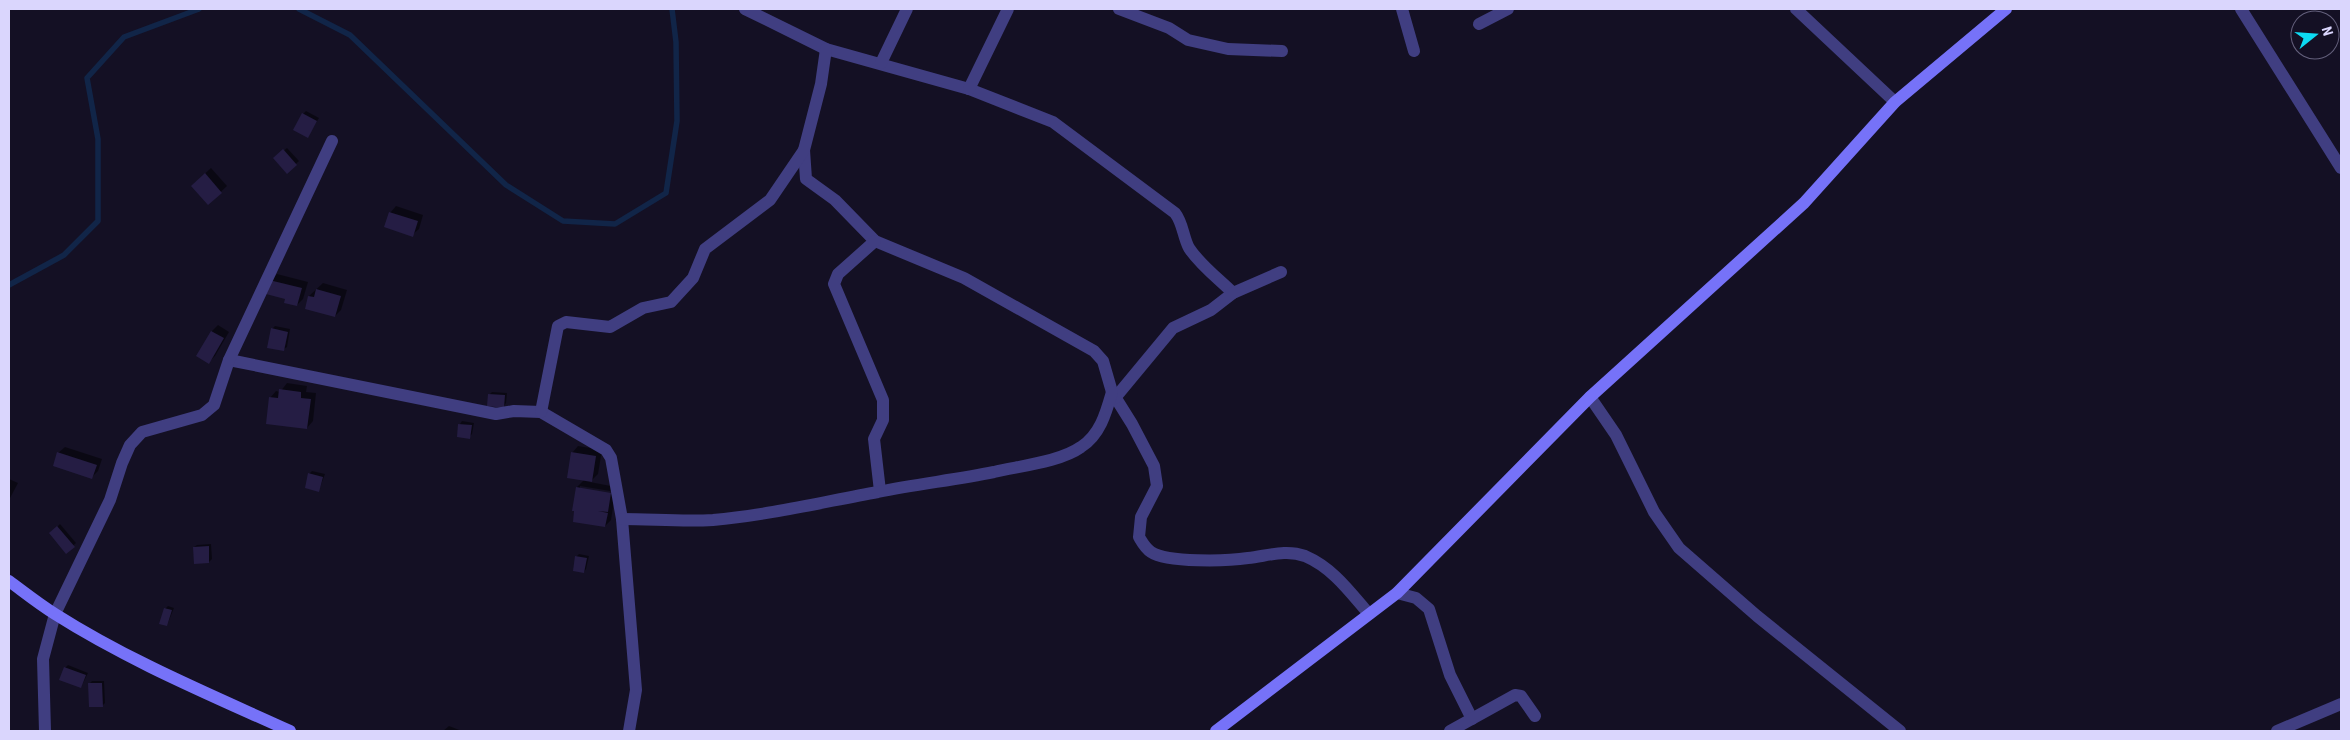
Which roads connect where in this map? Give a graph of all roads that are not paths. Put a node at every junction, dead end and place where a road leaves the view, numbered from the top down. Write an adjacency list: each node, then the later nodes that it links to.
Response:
1 (744, 9): 11 (street)
2 (907, 9): 14 (street)
3 (1008, 9): 15 (street)
4 (1119, 9): 12 (street)
5 (1402, 9): 13 (street)
6 (1508, 9): 10 (street)
7 (1796, 9): 16 (street)
8 (2006, 9): 16 (street)
9 (2241, 9): 19 (street)
10 (1479, 24)
11 (826, 48): 14 (street); 18 (street)
12 (1282, 51)
13 (1414, 52)
14 (880, 63): 15 (street)
15 (969, 89): 22 (street)
16 (1895, 102): 25 (street)
17 (332, 141): 23 (street)
18 (804, 150): 20 (street); 26 (street)
19 (2341, 168)
20 (875, 241): 24 (street); 29 (street)
21 (1281, 272): 22 (street)
22 (1233, 293): 24 (street)
23 (230, 360): 26 (street); 33 (street)
24 (1114, 395): 27 (street); 28 (street)
25 (1590, 397): 32 (street); 43 (street)
26 (541, 412): 30 (street)
27 (1105, 417): 28 (street); 29 (street)
28 (1132, 424): 34 (street)
29 (880, 491): 30 (street)
30 (622, 519): 40 (street)
31 (9, 581): 33 (street)
32 (1397, 593): 34 (street); 37 (street)
33 (55, 614): 38 (street); 39 (street)
34 (1369, 614): 41 (street)
35 (2341, 704): 44 (street)
36 (1535, 716): 37 (street)
37 (1472, 718): 42 (street)
38 (45, 731)
39 (290, 731)
40 (629, 731)
41 (1216, 731)
42 (1450, 731)
43 (1900, 731)
44 (2276, 731)

